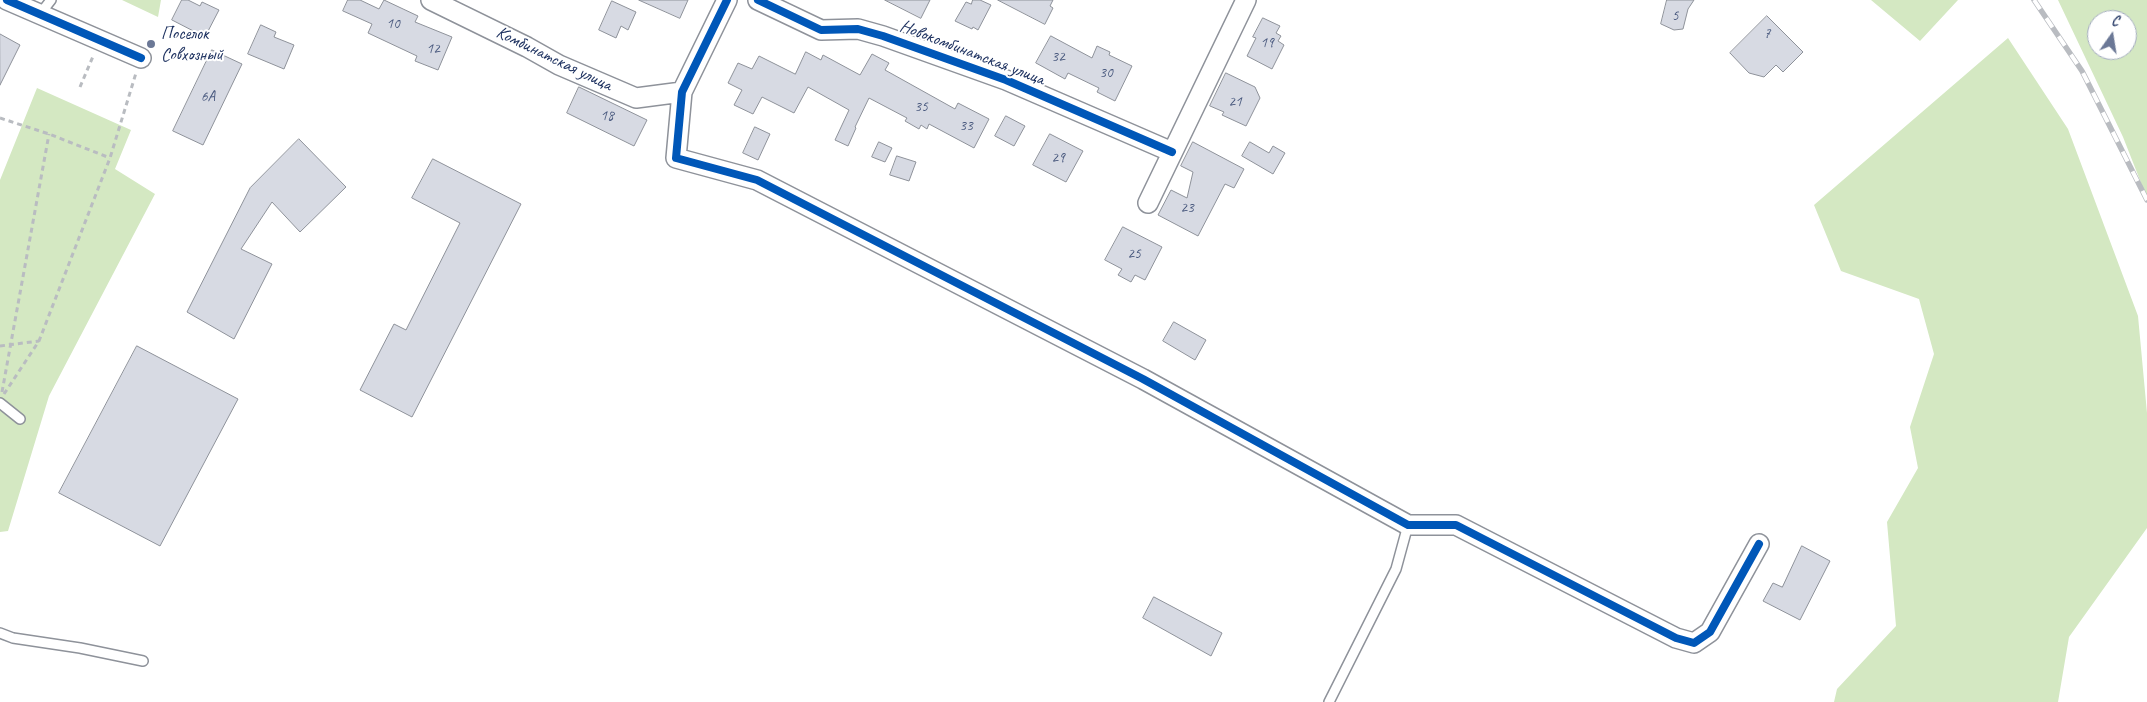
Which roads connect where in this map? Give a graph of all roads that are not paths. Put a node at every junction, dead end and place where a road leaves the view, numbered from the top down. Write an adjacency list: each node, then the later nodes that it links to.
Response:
1 (7, 0): 6 (street)
2 (431, 0): 8 (street, Комбинатская улица)
3 (727, 0): 8 (street)
4 (758, 0): 9 (street, Новокомбинатская улица)
5 (1246, 0): 9 (street)
6 (46, 7): 7 (street)
7 (140, 58)
8 (682, 92): 13 (street)
9 (1172, 152): 10 (street)
10 (1148, 203)
11 (0, 403): 12 (lane)
12 (20, 419)
13 (1408, 525): 14 (street); 17 (lane)
14 (1759, 544)
15 (0, 633): 16 (lane)
16 (143, 661)
17 (1329, 702)

